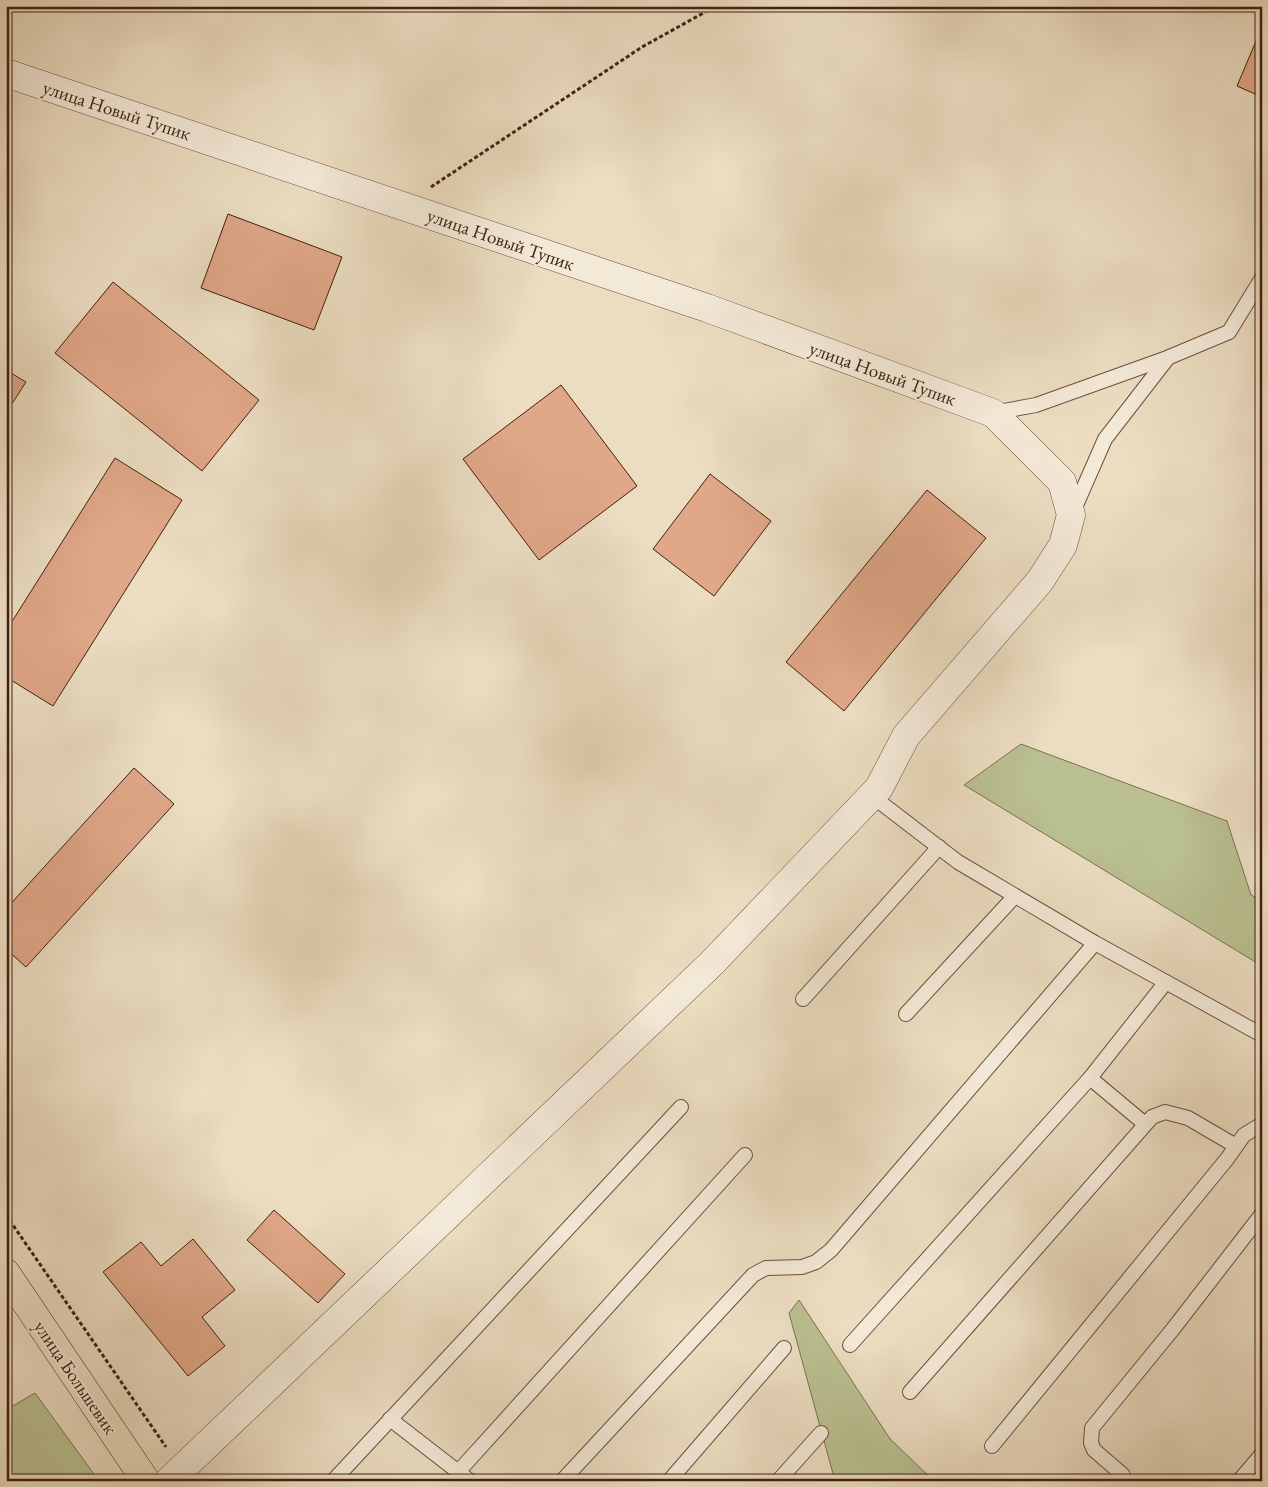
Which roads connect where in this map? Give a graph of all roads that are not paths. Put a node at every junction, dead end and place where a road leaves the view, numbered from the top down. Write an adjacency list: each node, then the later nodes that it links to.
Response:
1 (6, 73): 4 (street, улица Новый Тупик)
2 (1262, 278): 3 (lane)
3 (1167, 358): 4 (lane); 5 (lane)
4 (993, 413): 5 (street)
5 (1071, 516): 6 (street)
6 (872, 796): 7 (lane); 30 (street)
7 (939, 847): 8 (lane); 11 (lane)
8 (1015, 896): 9 (lane); 12 (lane)
9 (1095, 943): 10 (lane); 35 (lane)
10 (1166, 982): 13 (lane); 14 (lane)
11 (803, 998)
12 (906, 1014)
13 (1262, 1035)
14 (1090, 1078): 16 (lane); 22 (lane)
15 (681, 1107): 25 (lane)
16 (1145, 1124): 18 (lane); 24 (lane)
17 (1262, 1124): 18 (lane)
18 (1236, 1146): 27 (lane)
19 (745, 1155): 29 (lane)
20 (1262, 1214): 31 (lane)
21 (6, 1273): 32 (main road, улица Большевик)
22 (850, 1345)
23 (784, 1348): 36 (lane)
24 (910, 1392)
25 (390, 1419): 29 (lane); 33 (lane)
26 (821, 1433): 37 (lane)
27 (992, 1446)
28 (1262, 1454): 38 (lane)
29 (458, 1472): 34 (lane)
30 (175, 1475)
31 (1123, 1476)
32 (146, 1481)
33 (333, 1481)
34 (470, 1481)
35 (562, 1481)
36 (668, 1481)
37 (778, 1481)
38 (1240, 1481)

